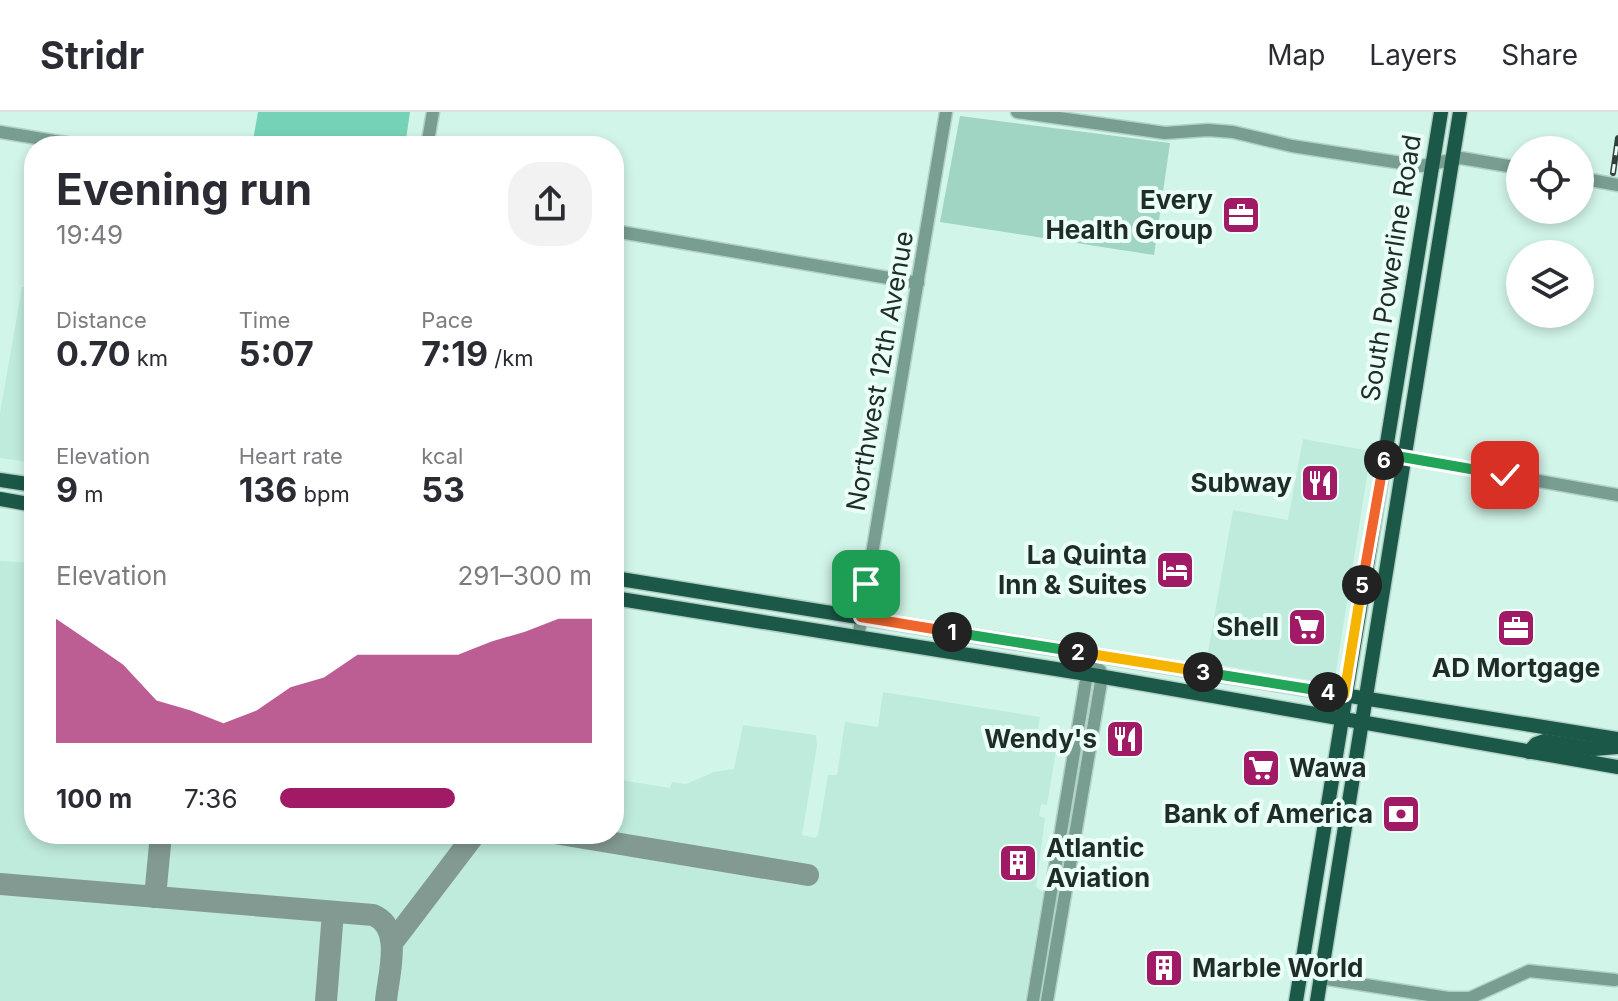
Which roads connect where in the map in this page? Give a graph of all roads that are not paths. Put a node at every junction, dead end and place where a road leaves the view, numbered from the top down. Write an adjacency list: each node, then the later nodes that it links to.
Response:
1 (433, 112): 8 (street)
2 (946, 112): 15 (street, Northwest 12th Avenue)
3 (1017, 112): 10 (street)
4 (1441, 112): 10 (main road, South Powerline Road)
5 (1460, 112): 9 (main road, South Powerline Road)
6 (0, 132): 7 (street)
7 (24, 136)
8 (429, 136)
9 (1452, 160): 10 (street); 11 (street); 17 (main road, South Powerline Road)
10 (1432, 164): 16 (main road, South Powerline Road)
11 (1506, 166)
12 (1594, 181): 13 (street)
13 (1618, 185)
14 (624, 233): 15 (street)
15 (918, 283): 25 (street, Northwest 12th Avenue)
16 (1385, 454): 17 (street); 29 (main road, South Powerline Road)
17 (1404, 457): 20 (street); 30 (main road, South Powerline Road)
18 (0, 480): 19 (main road)
19 (24, 484)
20 (1618, 495)
21 (0, 499): 22 (main road)
22 (24, 503)
23 (624, 580): 25 (main road)
24 (624, 600): 26 (main road)
25 (861, 617): 26 (street, Northwest 12th Avenue); 27 (main road)
26 (858, 638): 28 (main road)
27 (1096, 655): 28 (street); 29 (main road)
28 (1094, 675): 31 (main road); 37 (street); 38 (street)
29 (1344, 695): 30 (main road); 31 (main road, South Powerline Road)
30 (1367, 698): 32 (main road, South Powerline Road); 33 (main road)
31 (1341, 717): 32 (main road); 39 (main road, South Powerline Road)
32 (1363, 722): 35 (main road); 40 (main road, South Powerline Road)
33 (1618, 739)
34 (1618, 747): 35 (main road)
35 (1529, 752): 36 (main road)
36 (1618, 767)
37 (1053, 881): 38 (street); 43 (street)
38 (1067, 883): 44 (street)
39 (1310, 915): 40 (main road); 45 (main road, South Powerline Road)
40 (1326, 949): 41 (main road, South Powerline Road)
41 (1321, 978): 42 (street); 46 (main road, South Powerline Road)
42 (1615, 980)
43 (1033, 1001)
44 (1047, 1001)
45 (1296, 1001)
46 (1317, 1001)

